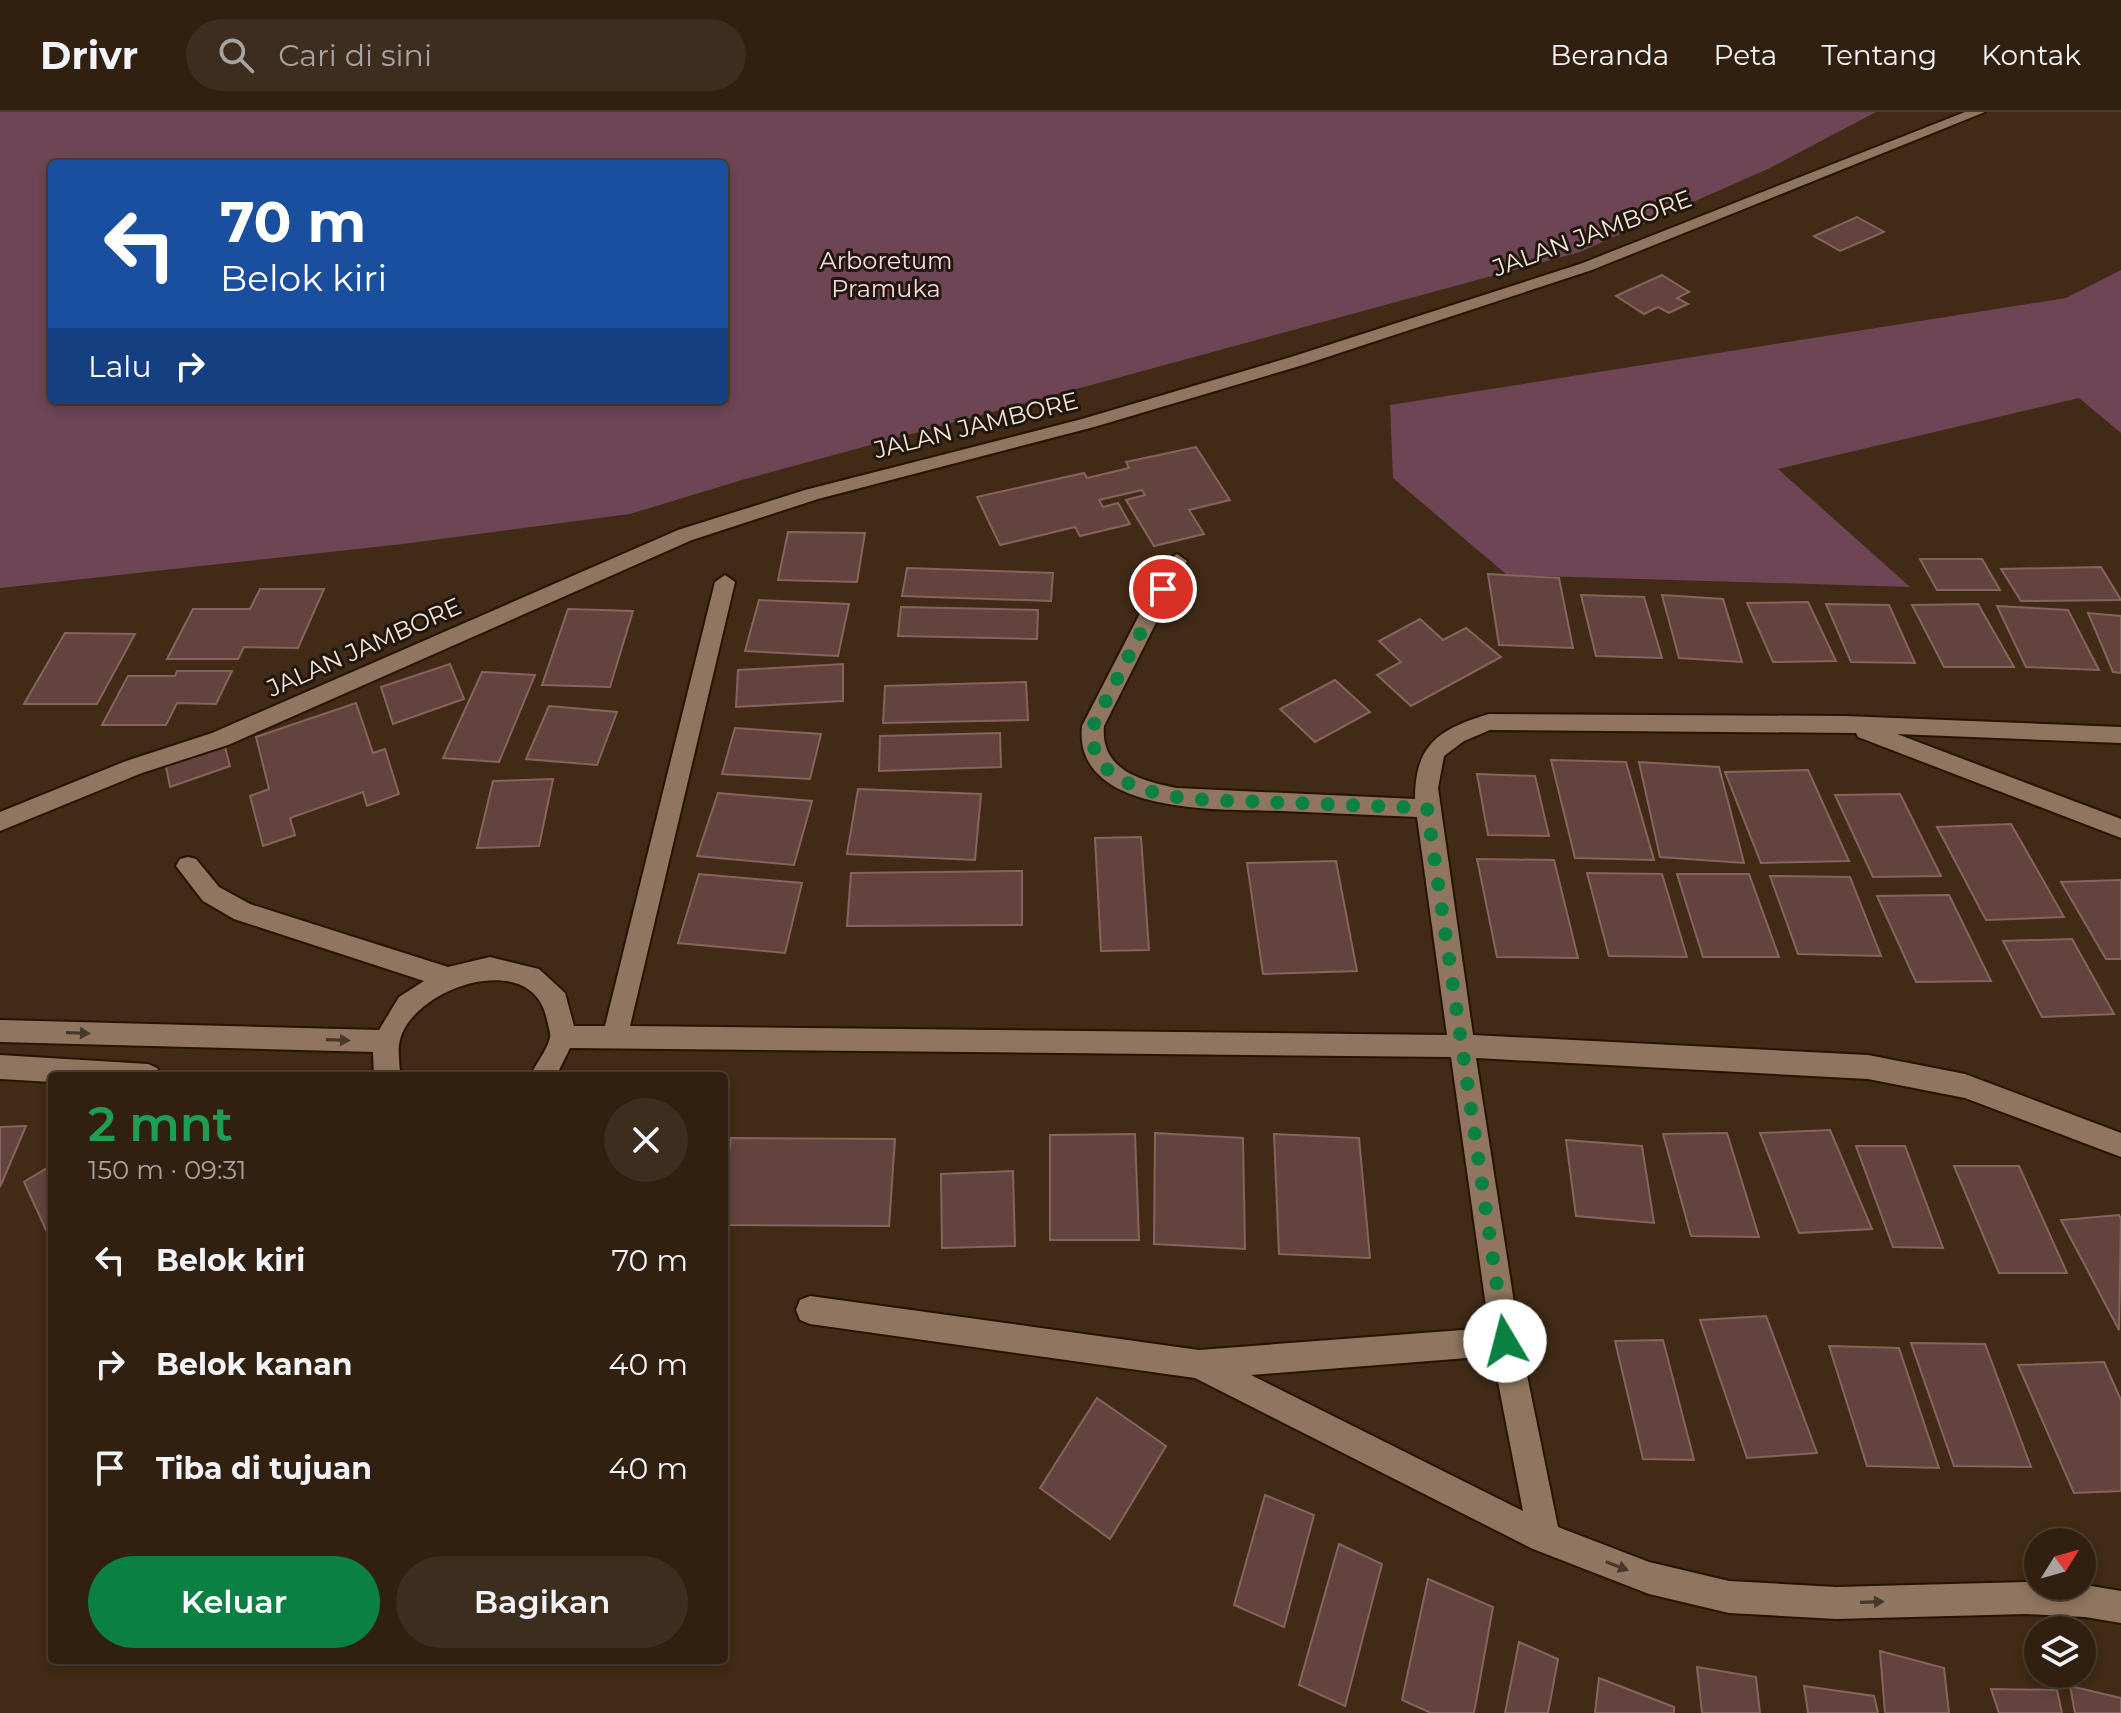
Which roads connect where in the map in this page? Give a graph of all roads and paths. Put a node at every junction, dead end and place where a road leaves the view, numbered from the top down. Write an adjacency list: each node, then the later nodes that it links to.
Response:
1 (1978, 112): 7 (street, JALAN JAMBORE)
2 (1177, 561): 6 (street)
3 (725, 582): 13 (street)
4 (1845, 724): 5 (street); 6 (street); 8 (street)
5 (2121, 735)
6 (1427, 808): 15 (street)
7 (0, 822)
8 (2121, 829)
9 (188, 866): 10 (street)
10 (448, 978): 12 (street); 14 (street)
11 (0, 1031): 14 (street, one-way to 14)
12 (563, 1037): 13 (street); 19 (street)
13 (615, 1038): 15 (street)
14 (386, 1041): 18 (street)
15 (1463, 1046): 20 (street); 22 (street)
16 (0, 1067): 17 (street)
17 (82, 1072)
18 (387, 1072)
19 (545, 1072)
20 (2121, 1145)
21 (810, 1310): 23 (street)
22 (1505, 1341): 23 (street); 24 (street)
23 (1198, 1364): 24 (street)
24 (1544, 1538): 25 (street, one-way to 25)
25 (2121, 1607)

